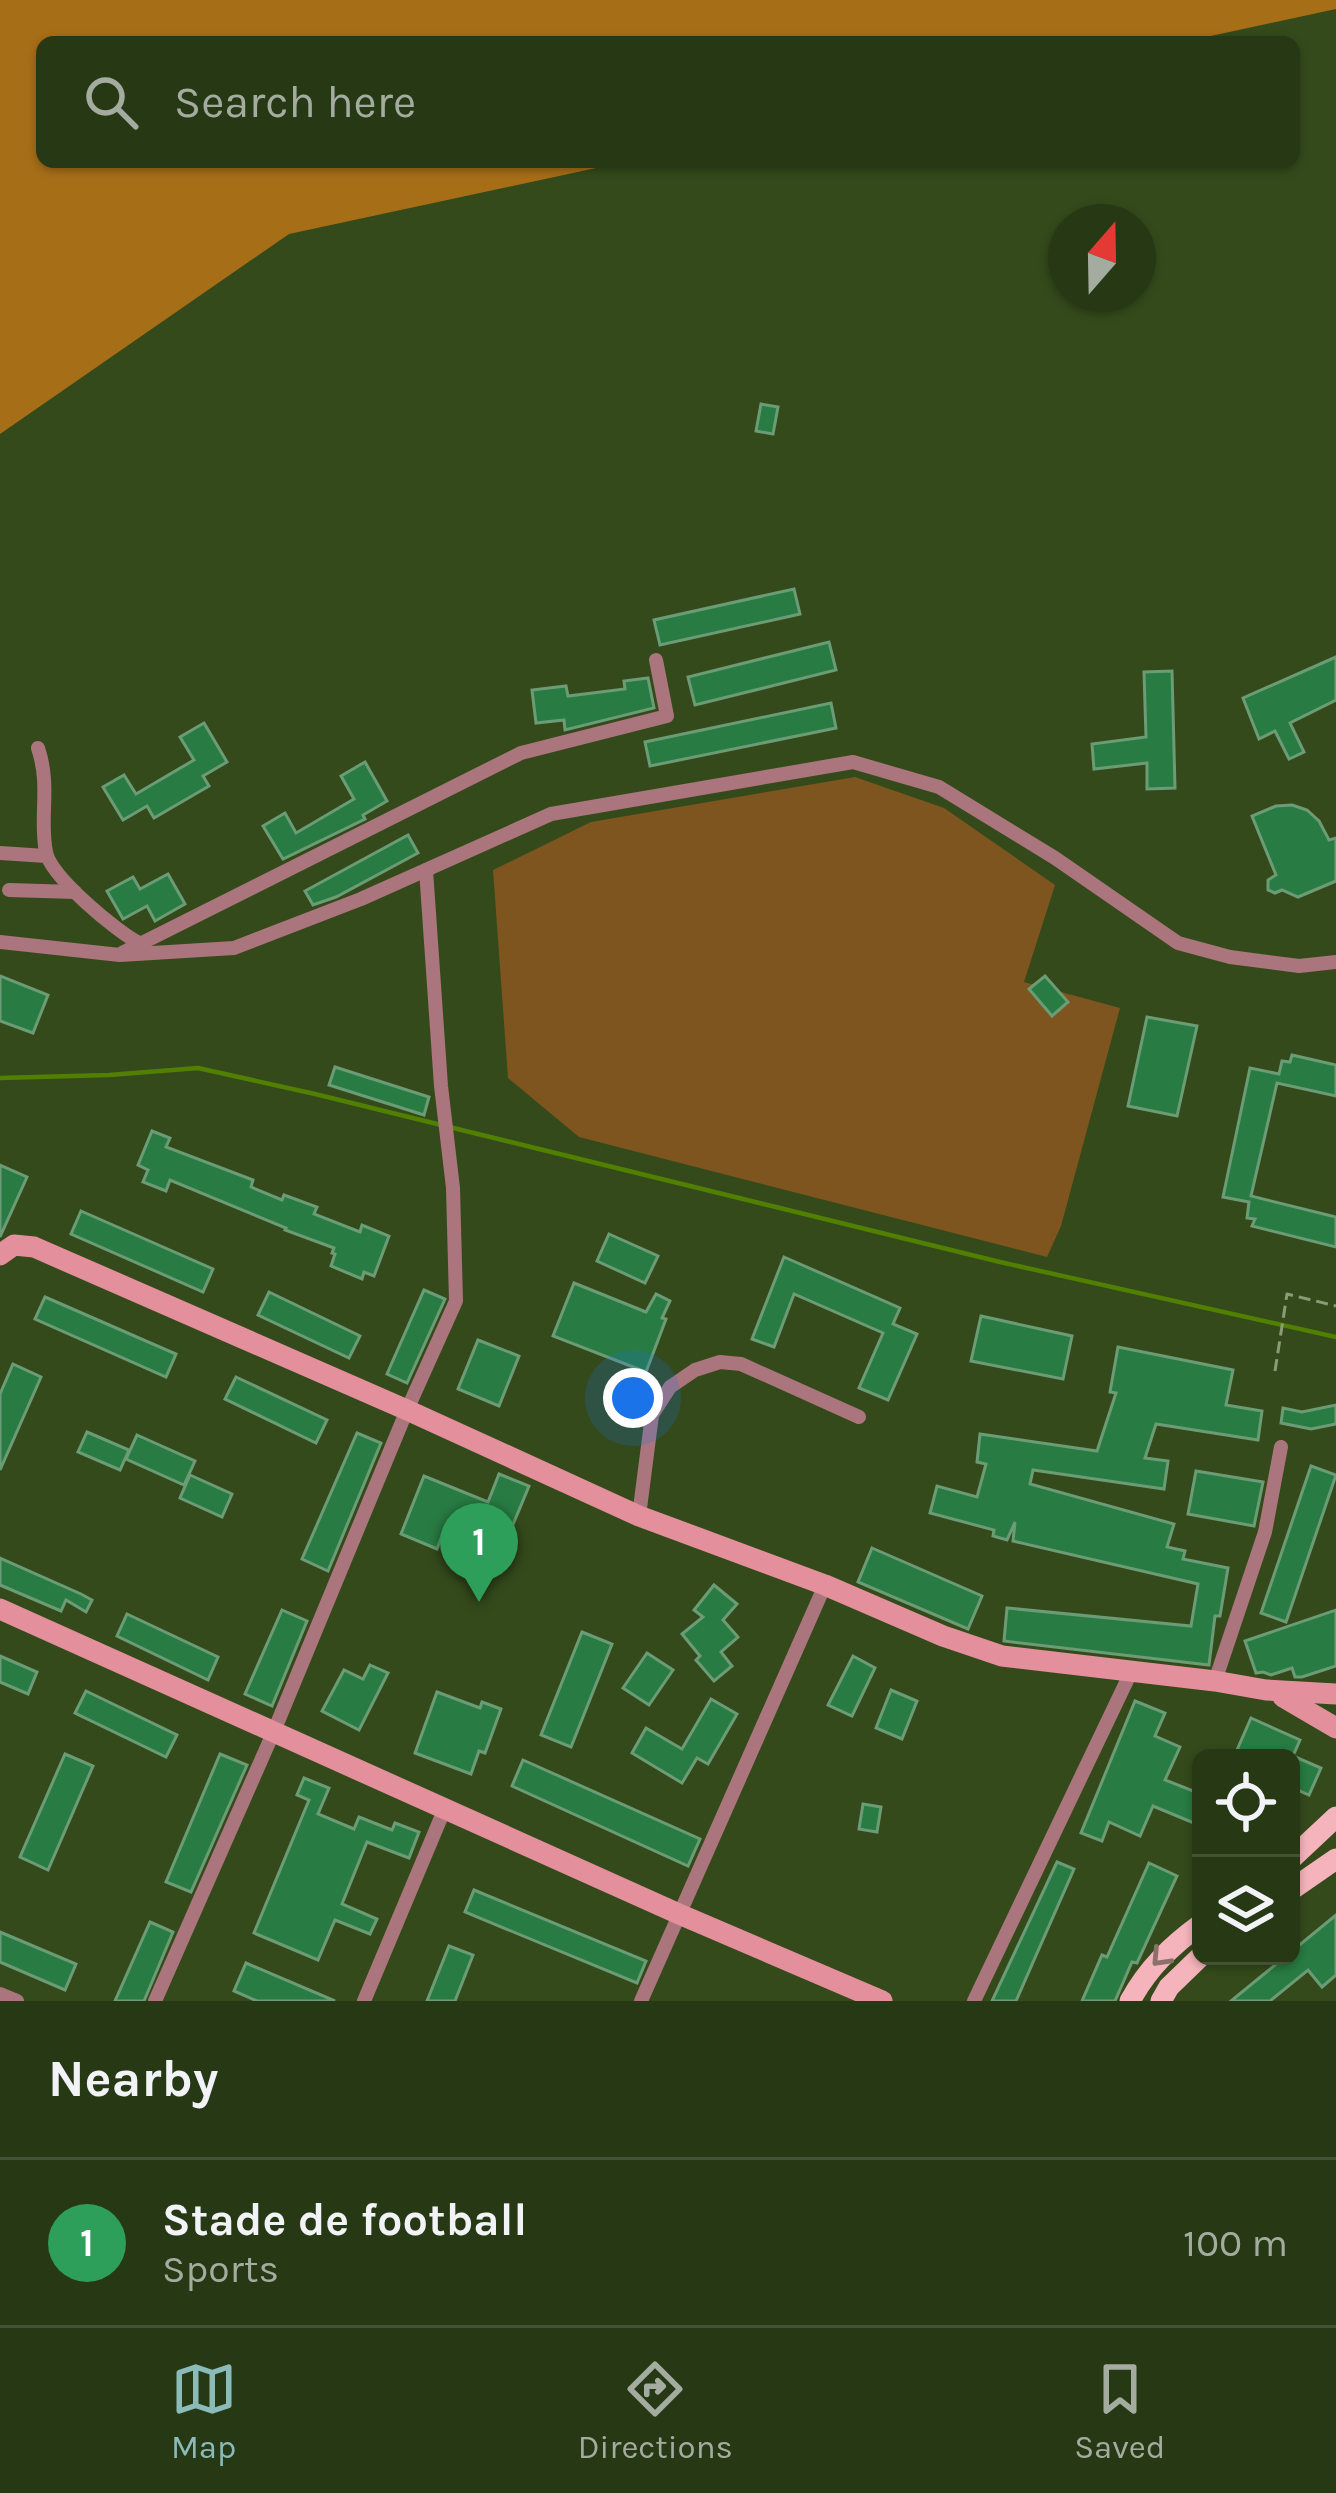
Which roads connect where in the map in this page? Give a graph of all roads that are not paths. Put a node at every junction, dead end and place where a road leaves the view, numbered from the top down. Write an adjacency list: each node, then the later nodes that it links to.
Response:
1 (656, 659): 9 (street)
2 (38, 748): 4 (street)
3 (0, 853): 4 (street)
4 (46, 856): 7 (street)
5 (426, 870): 10 (street); 11 (street); 13 (street)
6 (9, 890): 7 (street)
7 (75, 892): 9 (street)
8 (0, 942): 10 (street)
9 (139, 943): 10 (street)
10 (120, 955)
11 (1336, 962)
12 (0, 1255): 13 (street)
13 (407, 1410): 16 (street); 24 (street)
14 (859, 1417): 16 (street)
15 (1281, 1447): 20 (street)
16 (639, 1516): 17 (street)
17 (825, 1585): 19 (street); 30 (street)
18 (0, 1609): 24 (street)
19 (1132, 1670): 20 (street); 39 (street)
20 (1215, 1681): 21 (street)
21 (1266, 1690): 22 (street); 23 (street)
22 (1336, 1694)
23 (1336, 1727)
24 (274, 1731): 25 (street); 35 (street)
25 (445, 1808): 30 (street); 36 (street)
26 (1336, 1817): 27 (main road)
27 (1293, 1857)
28 (1336, 1859): 29 (main road)
29 (1300, 1884)
30 (679, 1914): 37 (street); 38 (street)
31 (1192, 1930): 40 (main road, one-way to 40)
32 (1192, 1965): 41 (main road)
33 (0, 1994): 34 (street)
34 (17, 2001)
35 (155, 2001)
36 (364, 2001)
37 (641, 2001)
38 (882, 2001)
39 (974, 2001)
40 (1130, 2001)
41 (1161, 2001)

